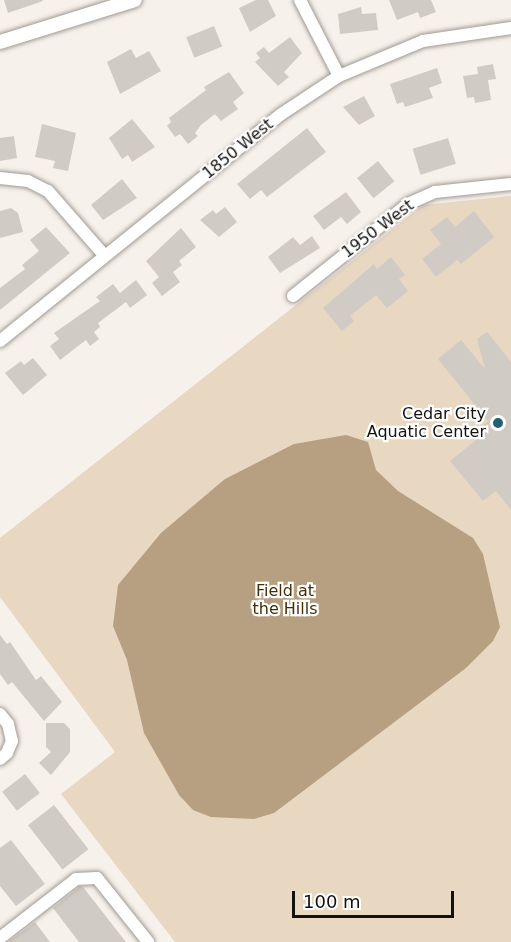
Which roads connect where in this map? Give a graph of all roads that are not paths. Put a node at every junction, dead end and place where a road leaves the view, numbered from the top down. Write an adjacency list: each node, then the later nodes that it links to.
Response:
1 (135, 0): 4 (street)
2 (300, 0): 5 (street)
3 (511, 28): 5 (street, 1850 West)
4 (0, 42)
5 (339, 76): 8 (street, 1850 West)
6 (0, 178): 8 (street)
7 (511, 184): 9 (street, 1950 West)
8 (105, 256): 10 (street, 1850 West)
9 (293, 296)
10 (0, 341)
11 (0, 714): 12 (street)
12 (0, 759)
13 (0, 938): 14 (street)
14 (148, 942)

